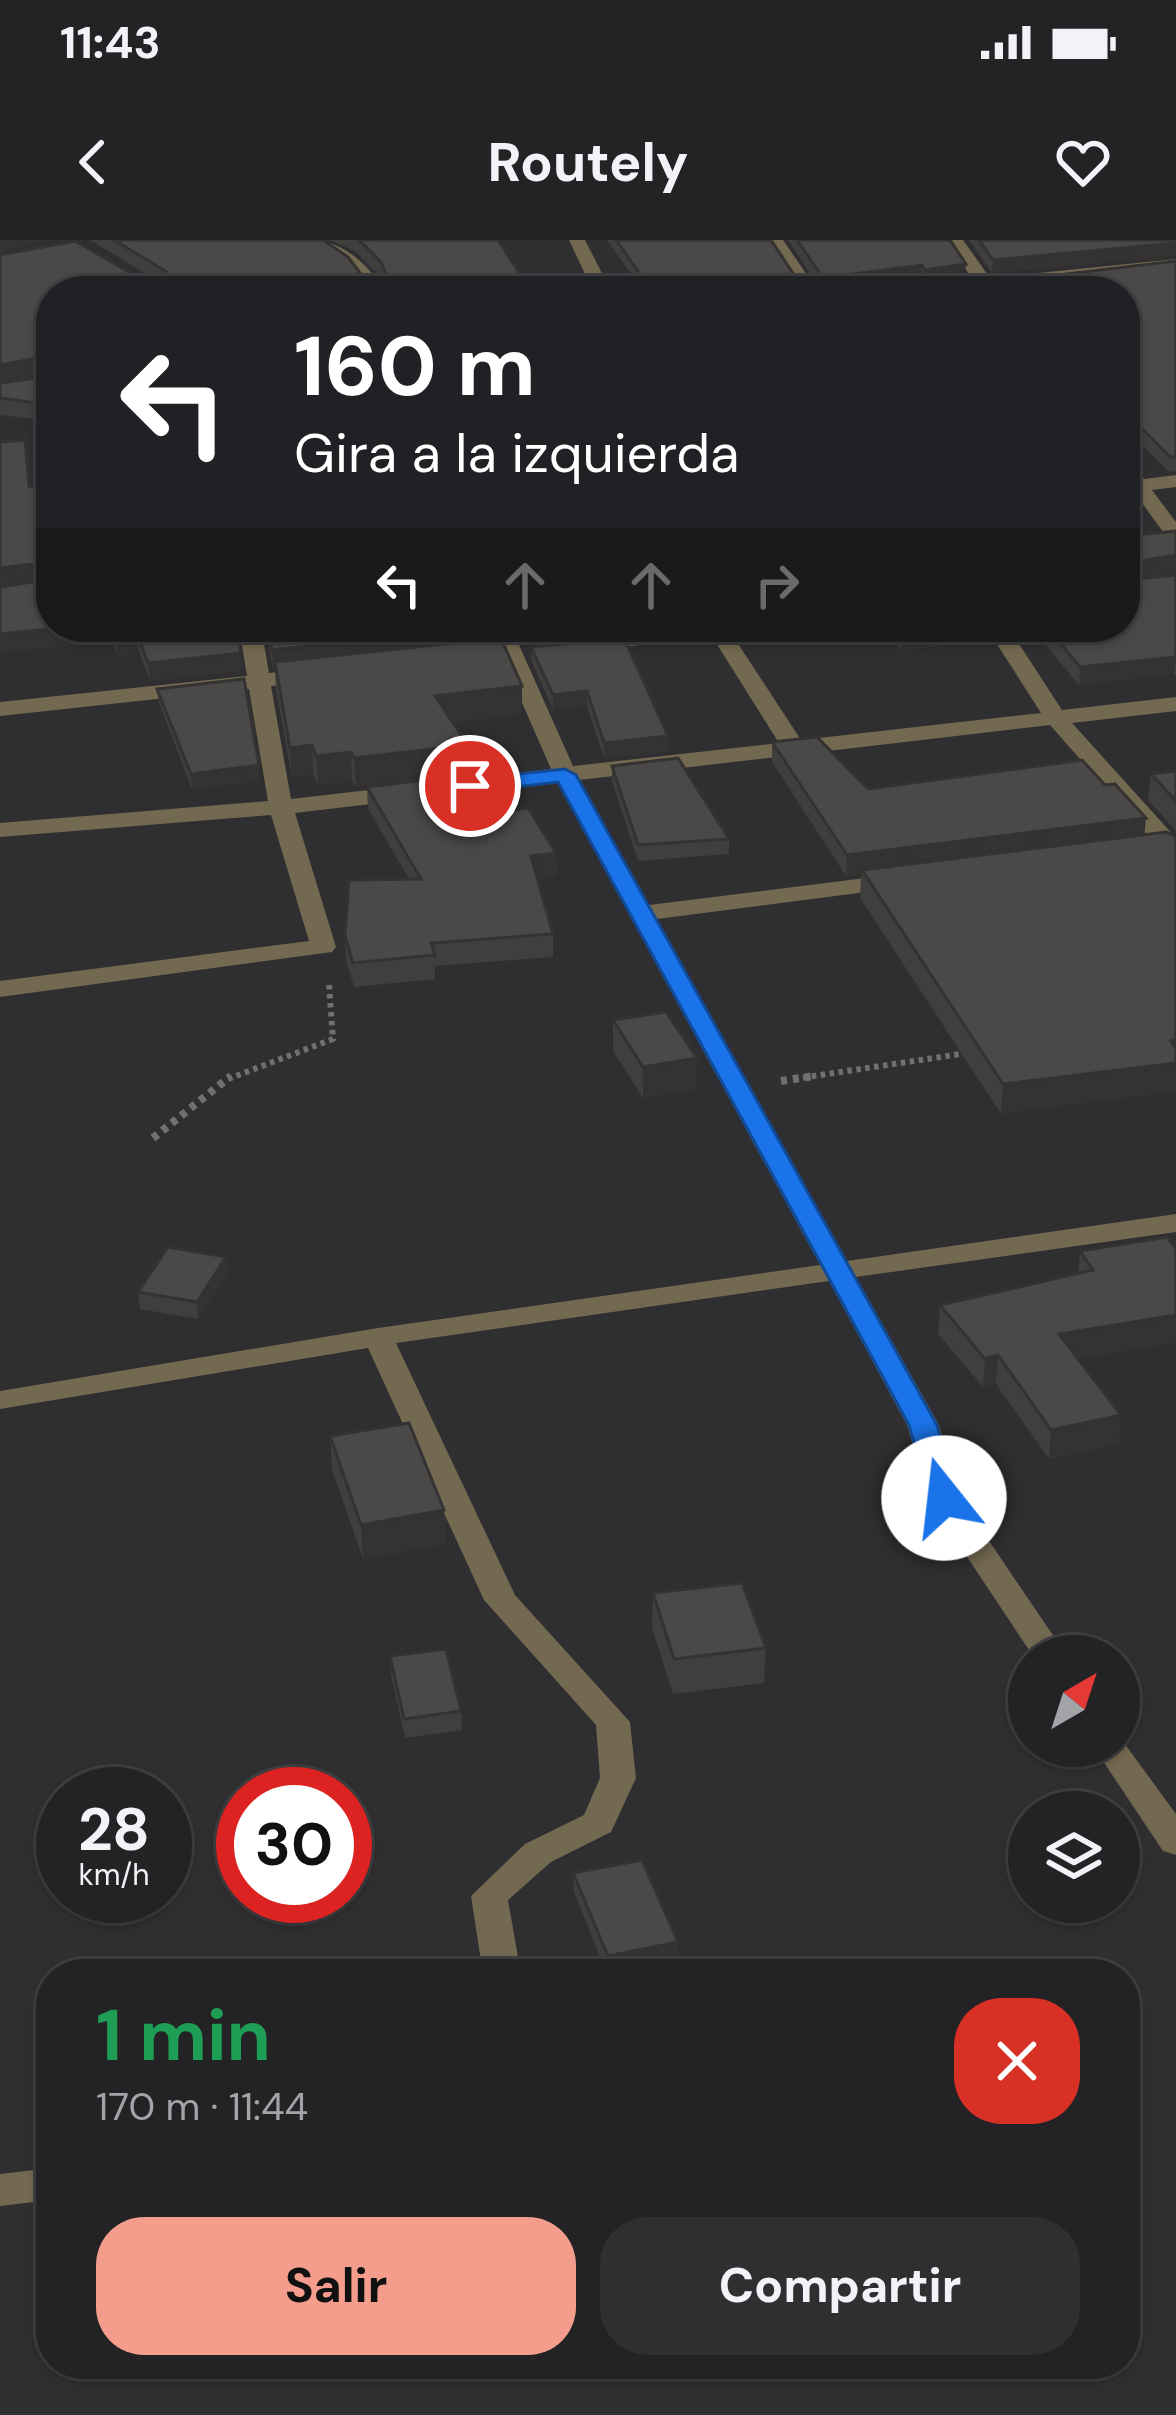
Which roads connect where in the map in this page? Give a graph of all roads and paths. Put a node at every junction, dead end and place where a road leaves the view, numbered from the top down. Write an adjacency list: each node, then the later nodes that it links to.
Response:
1 (315, 240): 8 (street)
2 (577, 240): 9 (street)
3 (776, 240): 10 (street)
4 (954, 240): 11 (street)
5 (1165, 240): 6 (street)
6 (1176, 253)
7 (1176, 264): 12 (street)
8 (366, 276)
9 (595, 276)
10 (799, 276)
11 (979, 276)
12 (1072, 276)
13 (1176, 482): 14 (street)
14 (1140, 485)
15 (1140, 495): 16 (street)
16 (1176, 536)
17 (252, 642): 24 (street)
18 (514, 642): 22 (street)
19 (622, 642): 22 (street)
20 (726, 642): 28 (street)
21 (1007, 642): 27 (street)
22 (524, 653): 29 (street)
23 (351, 672): 24 (street)
24 (259, 681): 26 (street); 30 (street)
25 (1176, 704): 27 (street)
26 (0, 709)
27 (1055, 717): 28 (street); 32 (street)
28 (794, 748): 29 (street)
29 (565, 775): 30 (street); 34 (street)
30 (281, 807): 31 (street); 35 (street)
31 (0, 830)
32 (1167, 849)
33 (917, 878): 34 (street)
34 (641, 913): 38 (street)
35 (323, 947): 36 (street); 39 (path)
36 (0, 989)
37 (970, 1053): 38 (path)
38 (728, 1069): 41 (street)
39 (153, 1138)
40 (1176, 1223): 41 (street)
41 (842, 1275): 42 (street); 44 (street)
42 (378, 1337): 43 (street); 47 (street)
43 (0, 1400)
44 (1036, 1635)
45 (1125, 1767): 46 (street)
46 (1176, 1842)
47 (500, 1959)
48 (36, 2186): 49 (street)
49 (0, 2190)

